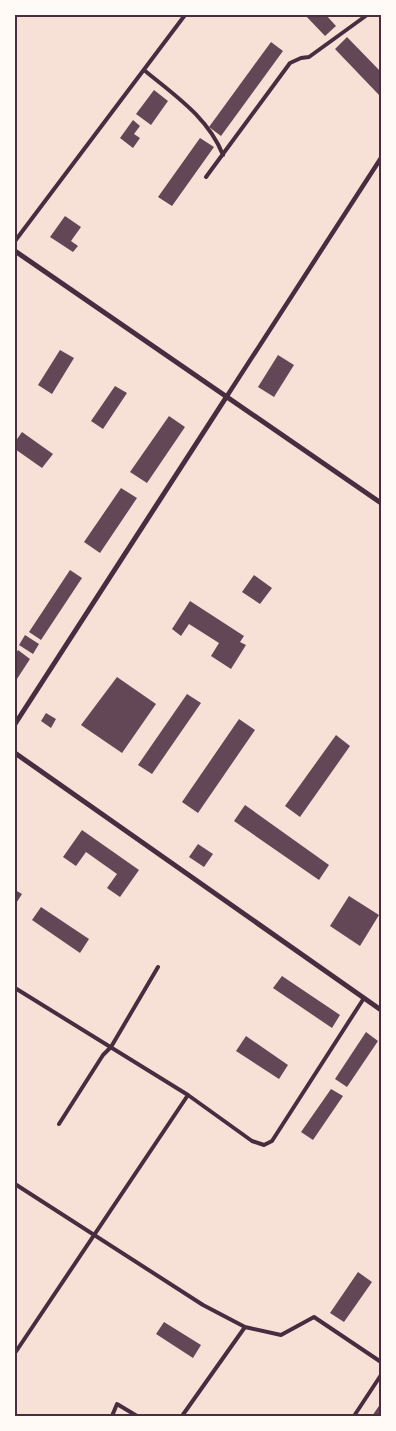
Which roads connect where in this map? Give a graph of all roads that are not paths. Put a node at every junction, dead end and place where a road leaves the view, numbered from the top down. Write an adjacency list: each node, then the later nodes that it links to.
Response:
1 (185, 15): 3 (street)
2 (367, 15): 4 (street)
3 (144, 70): 4 (street); 7 (street)
4 (223, 155): 6 (street)
5 (381, 158): 9 (street)
6 (206, 177)
7 (15, 241)
8 (15, 251): 9 (main road)
9 (227, 396): 10 (main road); 11 (main road)
10 (381, 503)
11 (15, 724)
12 (15, 753): 15 (main road)
13 (158, 967): 17 (street)
14 (15, 988): 17 (street)
15 (364, 998): 16 (main road); 18 (street)
16 (381, 1010)
17 (111, 1047): 18 (street); 19 (street)
18 (188, 1095): 21 (street)
19 (59, 1124)
20 (15, 1184): 21 (street)
21 (95, 1236): 22 (street); 23 (street)
22 (245, 1327): 24 (street); 28 (street)
23 (15, 1353)
24 (381, 1362)
25 (381, 1375): 29 (street)
26 (112, 1416): 27 (street)
27 (137, 1416)
28 (182, 1416)
29 (354, 1416)

